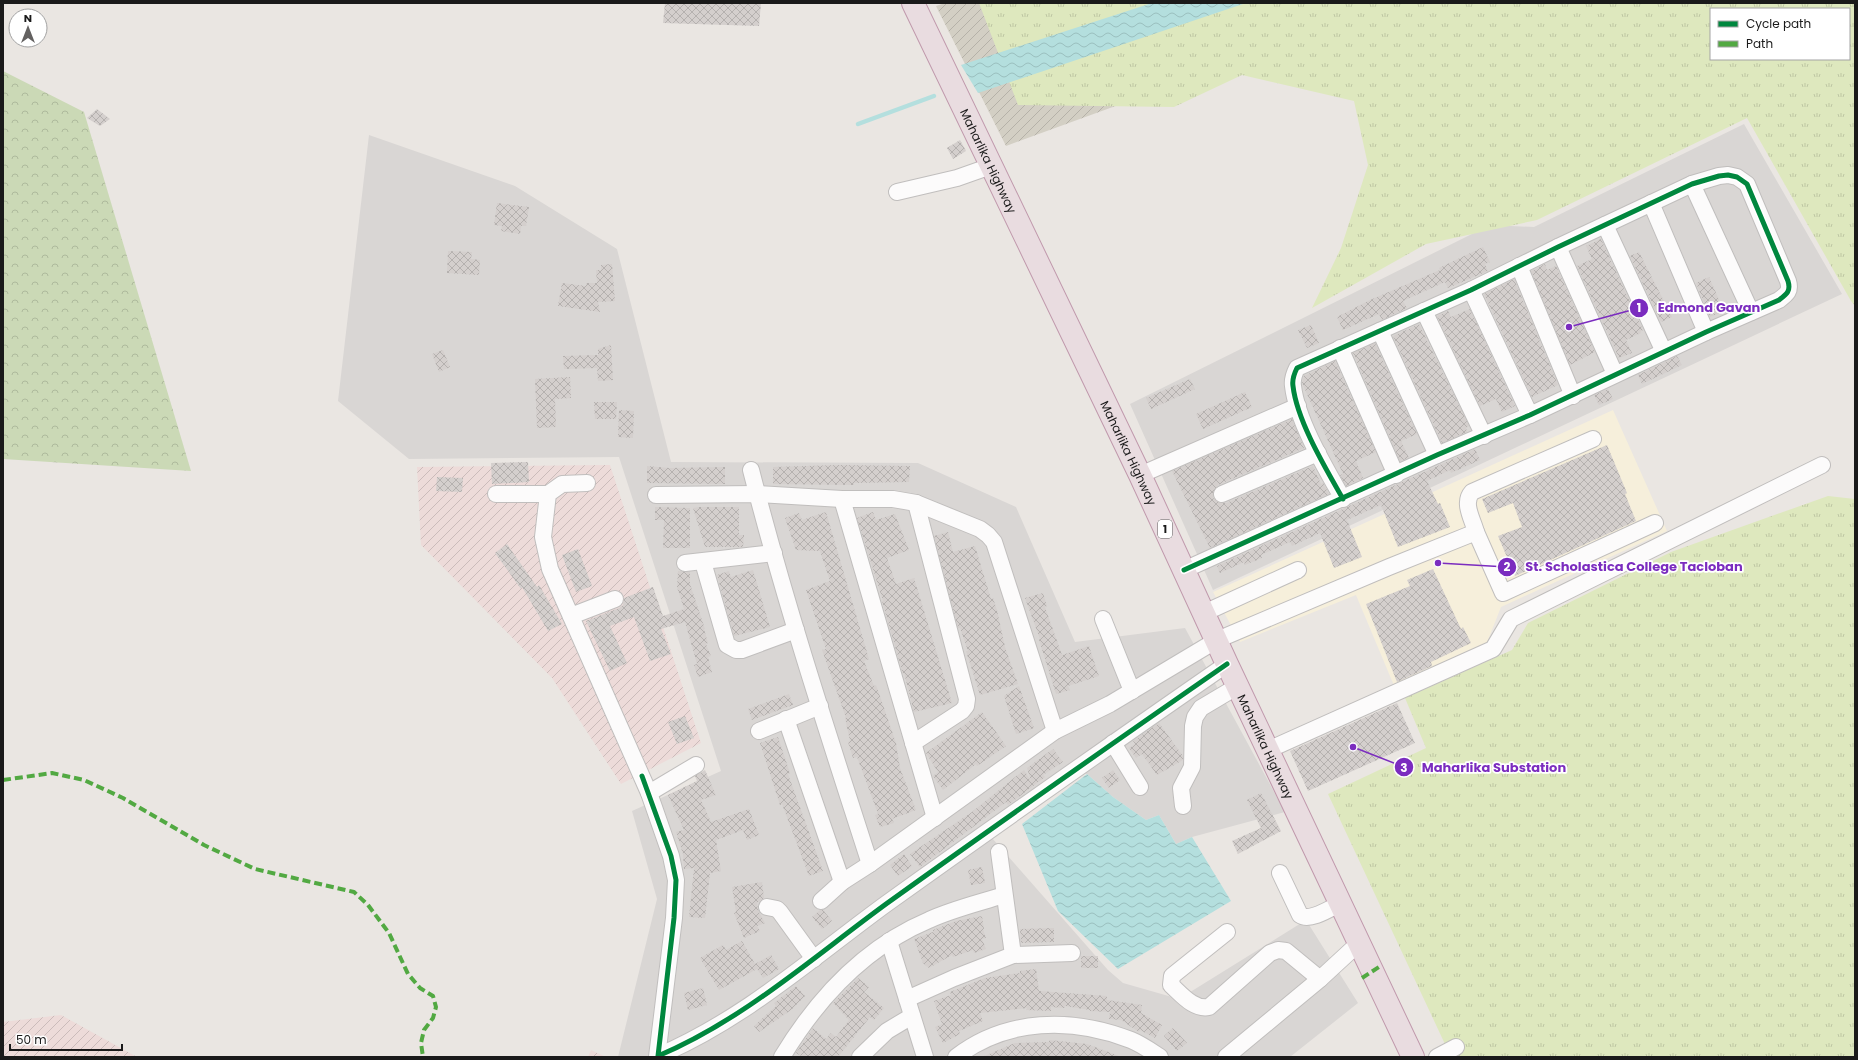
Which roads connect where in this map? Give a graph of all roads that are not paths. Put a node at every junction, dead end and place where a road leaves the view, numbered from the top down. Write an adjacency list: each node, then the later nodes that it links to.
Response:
1 (913, 3): 2 (highway, Maharlika Highway / 1)
2 (991, 166): 4 (street); 26 (highway, Maharlika Highway / 1)
3 (1692, 184): 5 (street); 11 (street); 11 (street)
4 (897, 192)
5 (1651, 203): 6 (street); 13 (street)
6 (1605, 226): 7 (street); 15 (street)
7 (1558, 247): 8 (street); 16 (street)
8 (1519, 266): 9 (street); 17 (street)
9 (1471, 290): 10 (street); 19 (street)
10 (1424, 311): 12 (street); 20 (street)
11 (1751, 312): 13 (street)
12 (1380, 331): 14 (street); 23 (street)
13 (1706, 332): 15 (street)
14 (1340, 348): 18 (street); 27 (street)
15 (1664, 352): 16 (street)
16 (1615, 374): 17 (street)
17 (1573, 396): 19 (street)
18 (1298, 406): 22 (street); 26 (street)
19 (1530, 415): 20 (street)
20 (1484, 436): 23 (street)
21 (1593, 438): 38 (street)
22 (1318, 453): 32 (street); 35 (street)
23 (1437, 455): 27 (street)
24 (1822, 465): 59 (street)
25 (751, 470): 31 (street)
26 (1140, 475): 42 (highway, Maharlika Highway / 1)
27 (1396, 475): 35 (street)
28 (587, 484): 30 (street)
29 (496, 494): 30 (street)
30 (548, 494): 46 (street)
31 (757, 494): 33 (street); 34 (street); 39 (street)
32 (1222, 494)
33 (656, 495)
34 (842, 499): 36 (street); 57 (street)
35 (1343, 499): 42 (street)
36 (916, 503): 56 (street); 57 (street)
37 (1655, 523): 38 (street)
38 (1476, 532): 49 (street)
39 (774, 553): 40 (street); 48 (street)
40 (703, 562): 41 (street); 48 (street)
41 (684, 563)
42 (1184, 570): 45 (highway, Maharlika Highway / 1)
43 (1298, 570): 45 (street)
44 (615, 599): 46 (street)
45 (1204, 612): 49 (highway, Maharlika Highway / 1)
46 (571, 616): 62 (street)
47 (1103, 619): 52 (street)
48 (796, 630): 53 (street)
49 (1217, 640): 50 (highway, Maharlika Highway / 1); 52 (street)
50 (1227, 664): 51 (highway, Maharlika Highway / 1); 58 (street)
51 (1238, 686): 59 (highway, Maharlika Highway / 1); 63 (street)
52 (1132, 691): 56 (street)
53 (820, 706): 54 (street); 66 (street)
54 (786, 719): 55 (street); 68 (street)
55 (759, 731)
56 (1055, 731): 64 (street)
57 (913, 742): 64 (street)
58 (1113, 744): 61 (street); 78 (street)
59 (1268, 750): 71 (highway, Maharlika Highway / 1)
60 (696, 765): 62 (street)
61 (1140, 786)
62 (649, 793): 83 (street)
63 (1183, 806)
64 (935, 818): 66 (street)
65 (999, 852): 69 (street)
66 (870, 864): 68 (street)
67 (1280, 874): 71 (street)
68 (842, 882): 70 (street)
69 (1004, 895): 74 (street); 77 (street)
70 (821, 901)
71 (1341, 903): 75 (highway, Maharlika Highway / 1)
72 (767, 907): 78 (street)
73 (1227, 932): 79 (street)
74 (889, 941): 80 (street); 84 (street)
75 (1359, 943): 79 (street); 90 (highway, Maharlika Highway / 1)
76 (1072, 953): 77 (street)
77 (1013, 955): 80 (street)
78 (814, 959): 83 (street)
79 (1320, 979): 89 (street)
80 (907, 998): 81 (street)
81 (912, 1016): 85 (street); 86 (street)
82 (1456, 1047): 91 (street)
83 (657, 1056)
84 (782, 1057)
85 (860, 1057)
86 (925, 1057)
87 (956, 1057): 88 (street)
88 (1160, 1057)
89 (1226, 1057)
90 (1413, 1057)
91 (1437, 1057)

